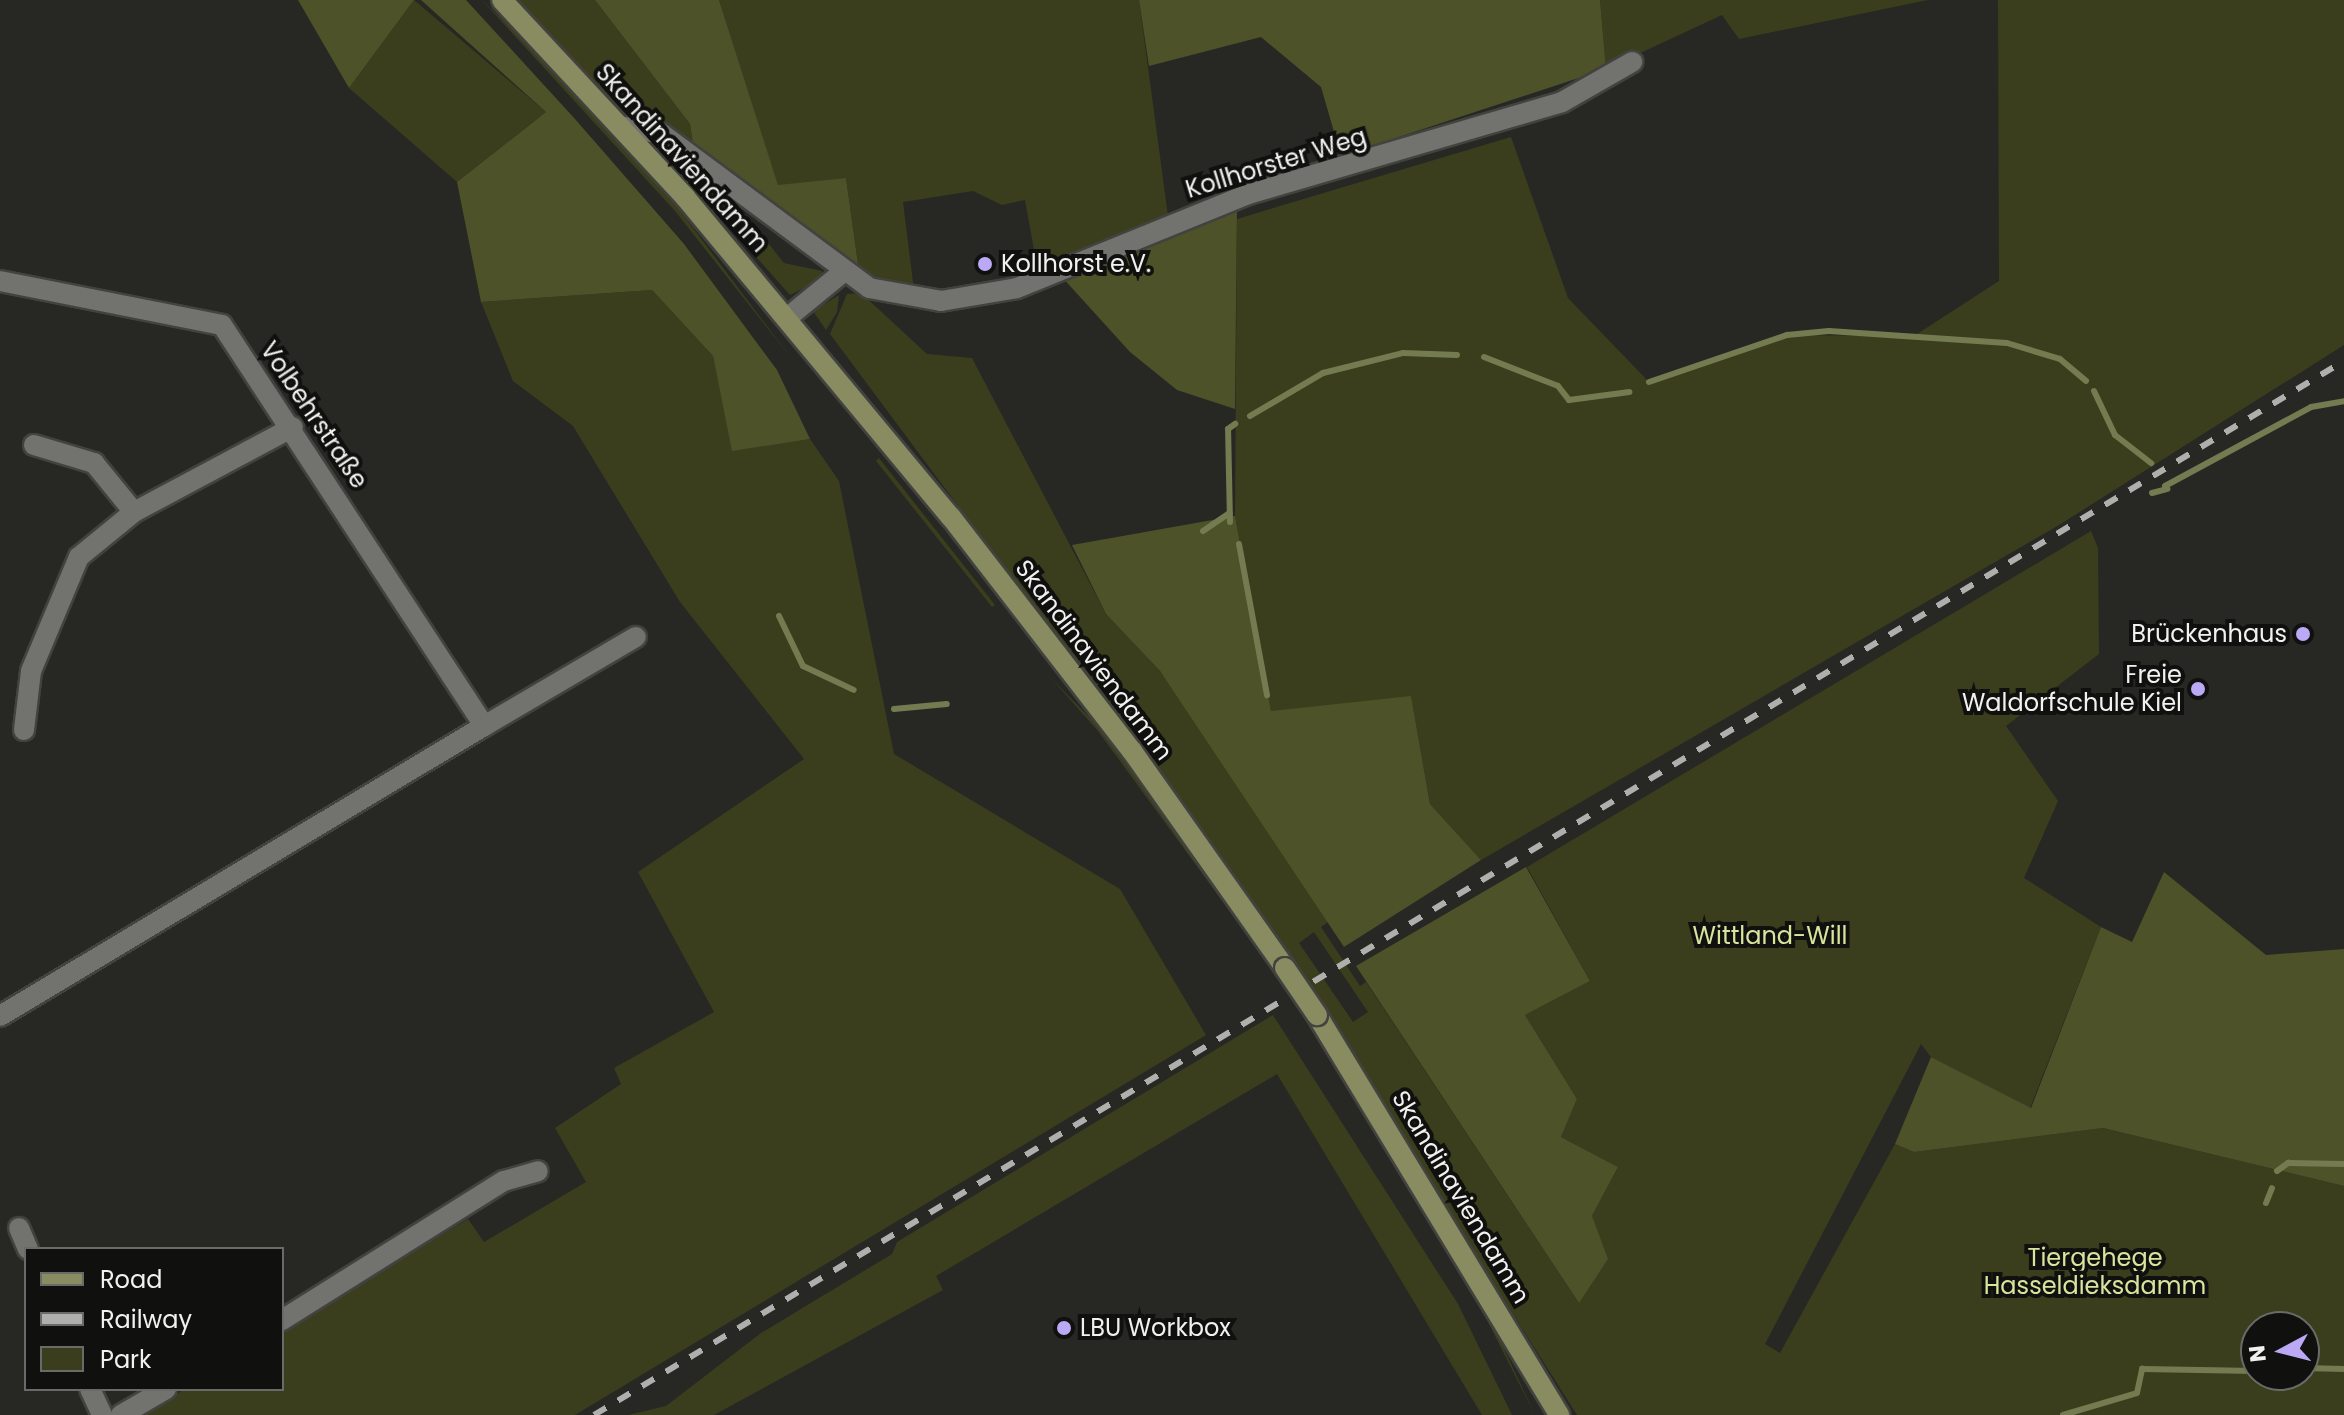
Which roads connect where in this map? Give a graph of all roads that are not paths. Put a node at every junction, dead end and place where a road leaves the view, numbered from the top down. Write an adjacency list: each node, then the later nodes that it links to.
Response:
1 (502, 0): 3 (main road, Skandinaviendamm)
2 (1632, 62): 4 (street, Kollhorster Weg)
3 (620, 126): 4 (street, Kollhorster Weg); 6 (main road, Skandinaviendamm)
4 (842, 273): 6 (street)
5 (0, 281): 7 (street, Volbehrstraße)
6 (787, 318): 22 (main road, Skandinaviendamm, bridge)
7 (293, 427): 9 (street); 11 (street, Volbehrstraße)
8 (34, 445): 9 (street)
9 (134, 512): 12 (street)
10 (636, 637): 11 (street)
11 (484, 726): 13 (street)
12 (24, 730)
13 (0, 1016)
14 (538, 1171): 17 (street)
15 (19, 1228): 16 (street)
16 (27, 1247)
17 (284, 1319)
18 (91, 1391): 20 (street)
19 (163, 1391): 21 (street)
20 (102, 1415)
21 (121, 1415)
22 (1559, 1415)

